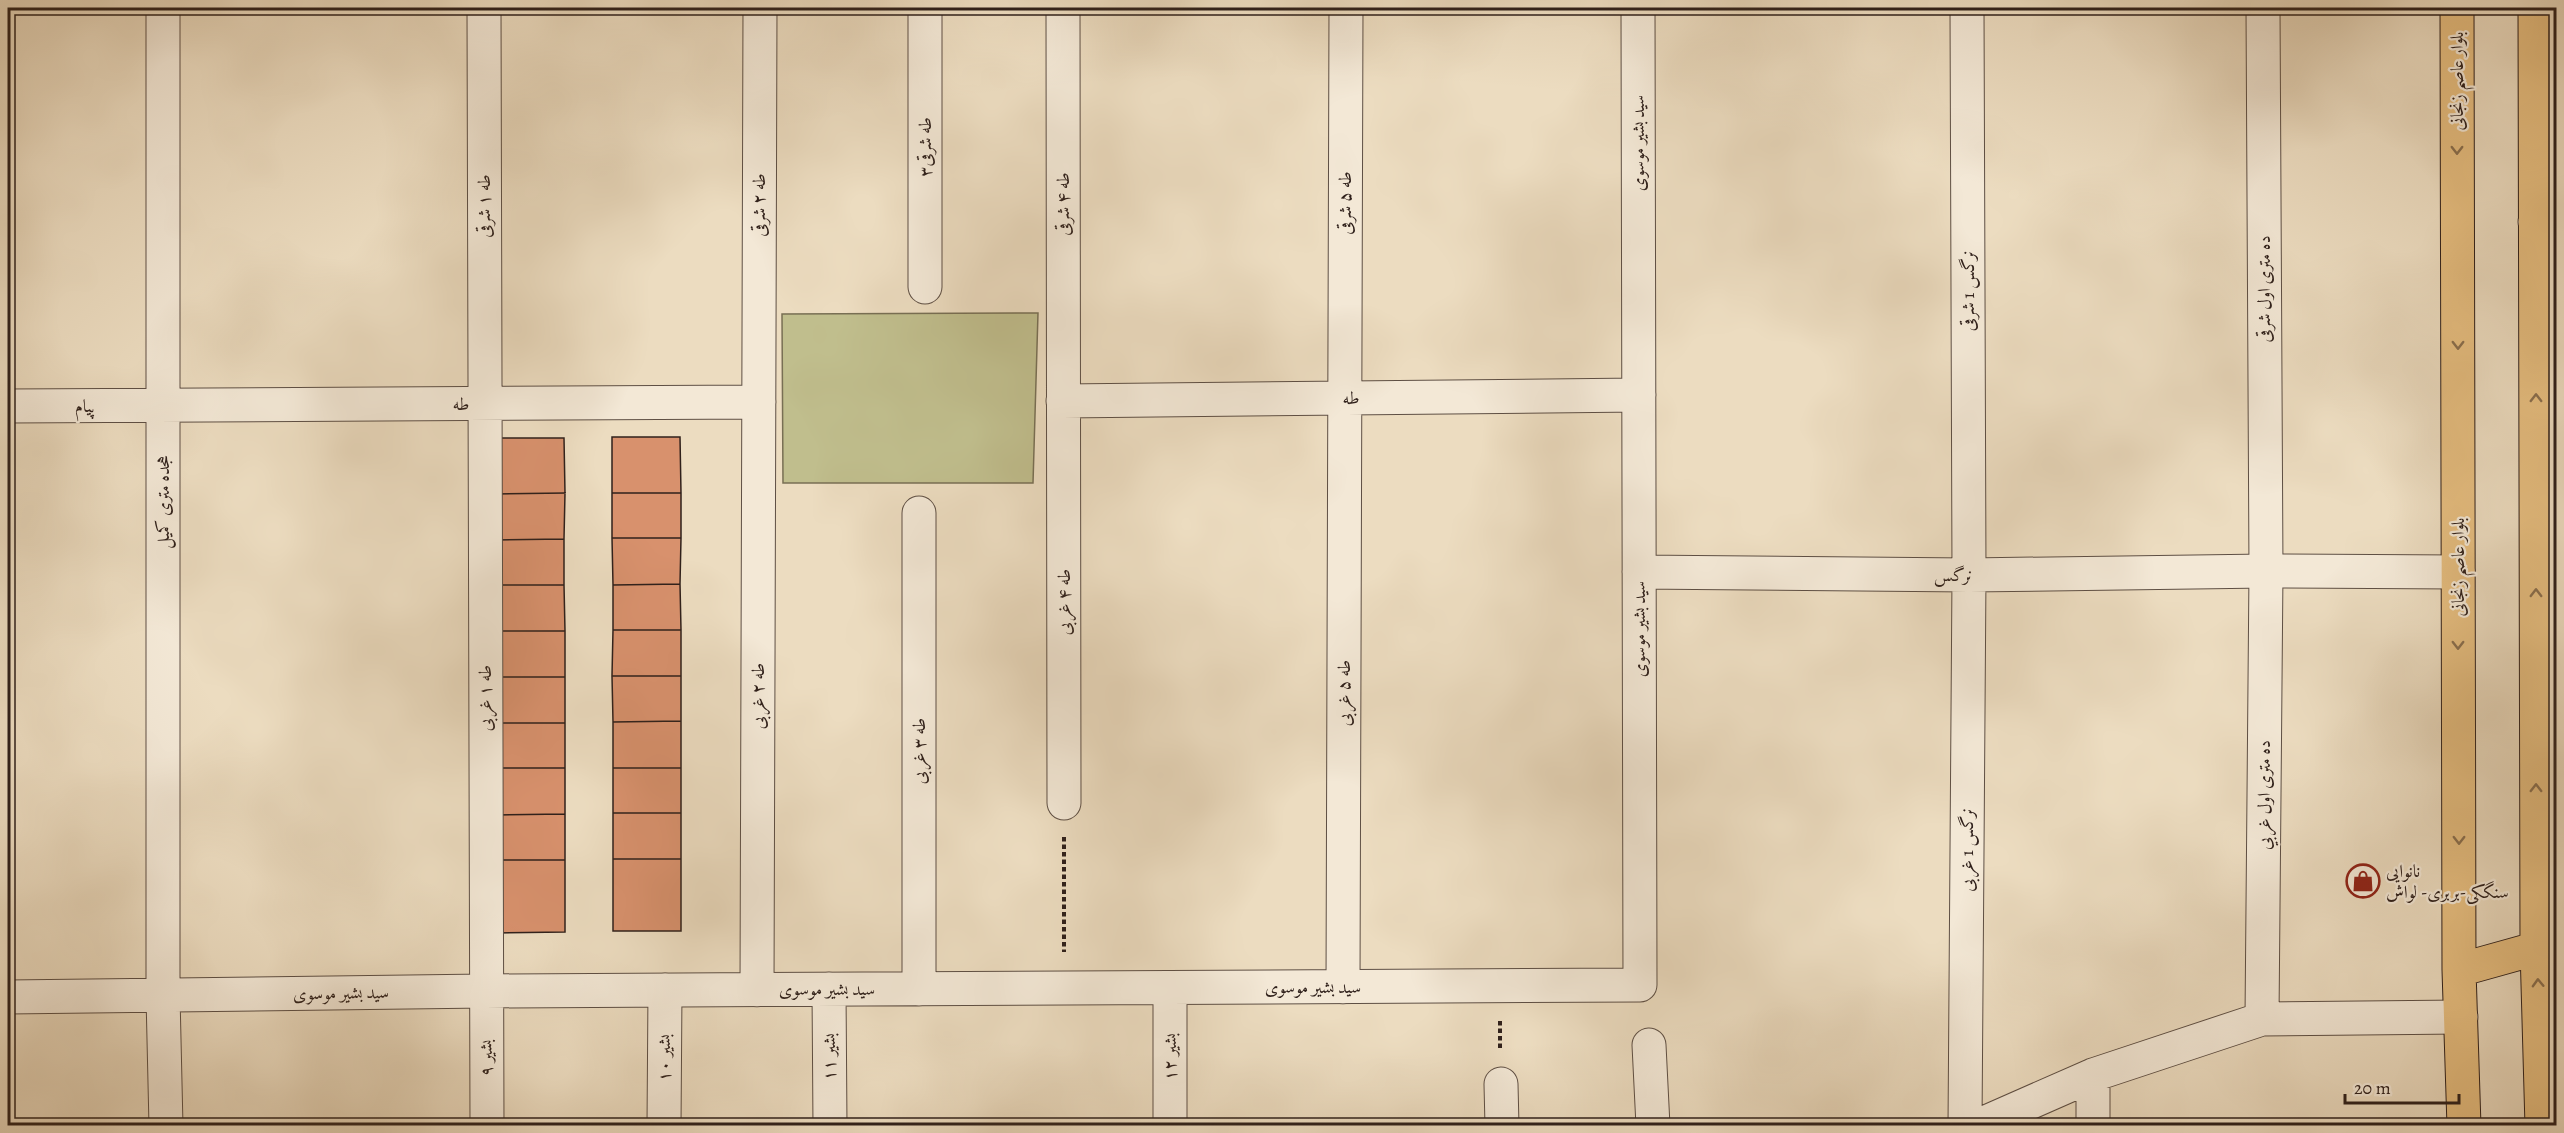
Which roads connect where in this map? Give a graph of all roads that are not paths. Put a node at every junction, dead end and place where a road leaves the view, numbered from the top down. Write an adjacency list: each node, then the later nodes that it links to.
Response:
1 (163, 8): 20 (street, هجده متری کمیل)
2 (484, 8): 18 (street, طه ۱ شرقی)
3 (760, 8): 17 (street, طه ۲ شرقی)
4 (925, 8): 13 (street, طه شرقی۳)
5 (1063, 8): 16 (street, طه ۴ شرقی)
6 (1346, 8): 15 (street, طه ۵ شرقی)
7 (1638, 8): 14 (street, سید بشیر موسوی)
8 (1966, 8): 25 (street, نرگس 1 شرقی)
9 (2263, 8): 22 (street, ده متری اول شرقی)
10 (2457, 8): 24 (main road, بلوار عاصم زنجانی, one-way to 24)
11 (2535, 8): 12 (main road)
12 (2546, 222): 27 (main road, one-way to 12)
13 (925, 287)
14 (1639, 395): 15 (street, طه); 23 (street, سید بشیر موسوی)
15 (1345, 399): 16 (street, طه); 29 (street, طه ۵ غربی)
16 (1063, 400): 26 (street, طه ۴ غربی)
17 (759, 402): 18 (street, طه); 34 (street, طه ۲ غربی)
18 (485, 404): 20 (street, طه); 35 (street, طه ۱ غربی)
19 (8, 406): 20 (street, پیام)
20 (163, 406): 36 (street, هجده متری کمیل)
21 (920, 513): 32 (street, طه ۳ غربی)
22 (2266, 571): 24 (street, نرگس); 25 (street, نرگس); 39 (street, ده متری اول غربي)
23 (1639, 572): 25 (street, نرگس); 29 (street, سید بشیر موسوی)
24 (2458, 572): 28 (main road, بلوار عاصم زنجانی, one-way to 28)
25 (1969, 575): 50 (street, نرگس 1 غربی)
26 (1064, 803)
27 (2547, 946): 28 (main road); 54 (main road, one-way to 27)
28 (2459, 970): 38 (main road, بلوار عاصم زنجانی)
29 (1343, 987): 30 (street, سید بشیر موسوی)
30 (1170, 988): 32 (street, سید بشیر موسوی); 47 (street, بشیر ۱۲)
31 (829, 989): 32 (street, سید بشیر موسوی); 34 (street, سید بشیر موسوی); 46 (street, بشیر ۱۱)
32 (920, 989)
33 (665, 990): 34 (street, سید بشیر موسوی); 35 (street, سید بشیر موسوی); 45 (street, بشیر ۱۰)
34 (757, 990)
35 (485, 991): 36 (street, سید بشیر موسوی); 44 (street, بشیر ۹)
36 (163, 996): 37 (street, سید بشیر موسوی); 43 (street, هجده متری کمیل)
37 (8, 997)
38 (2461, 1017): 39 (street); 53 (main road, بلوار عاصم زنجانی)
39 (2262, 1019): 41 (street)
40 (1649, 1045): 49 (street)
41 (2092, 1075): 51 (street); 52 (street)
42 (1501, 1084): 48 (street)
43 (166, 1125)
44 (487, 1125)
45 (664, 1125)
46 (830, 1125)
47 (1170, 1125)
48 (1502, 1125)
49 (1653, 1125)
50 (1965, 1125)
51 (1977, 1125)
52 (2093, 1125)
53 (2464, 1125)
54 (2542, 1125)

